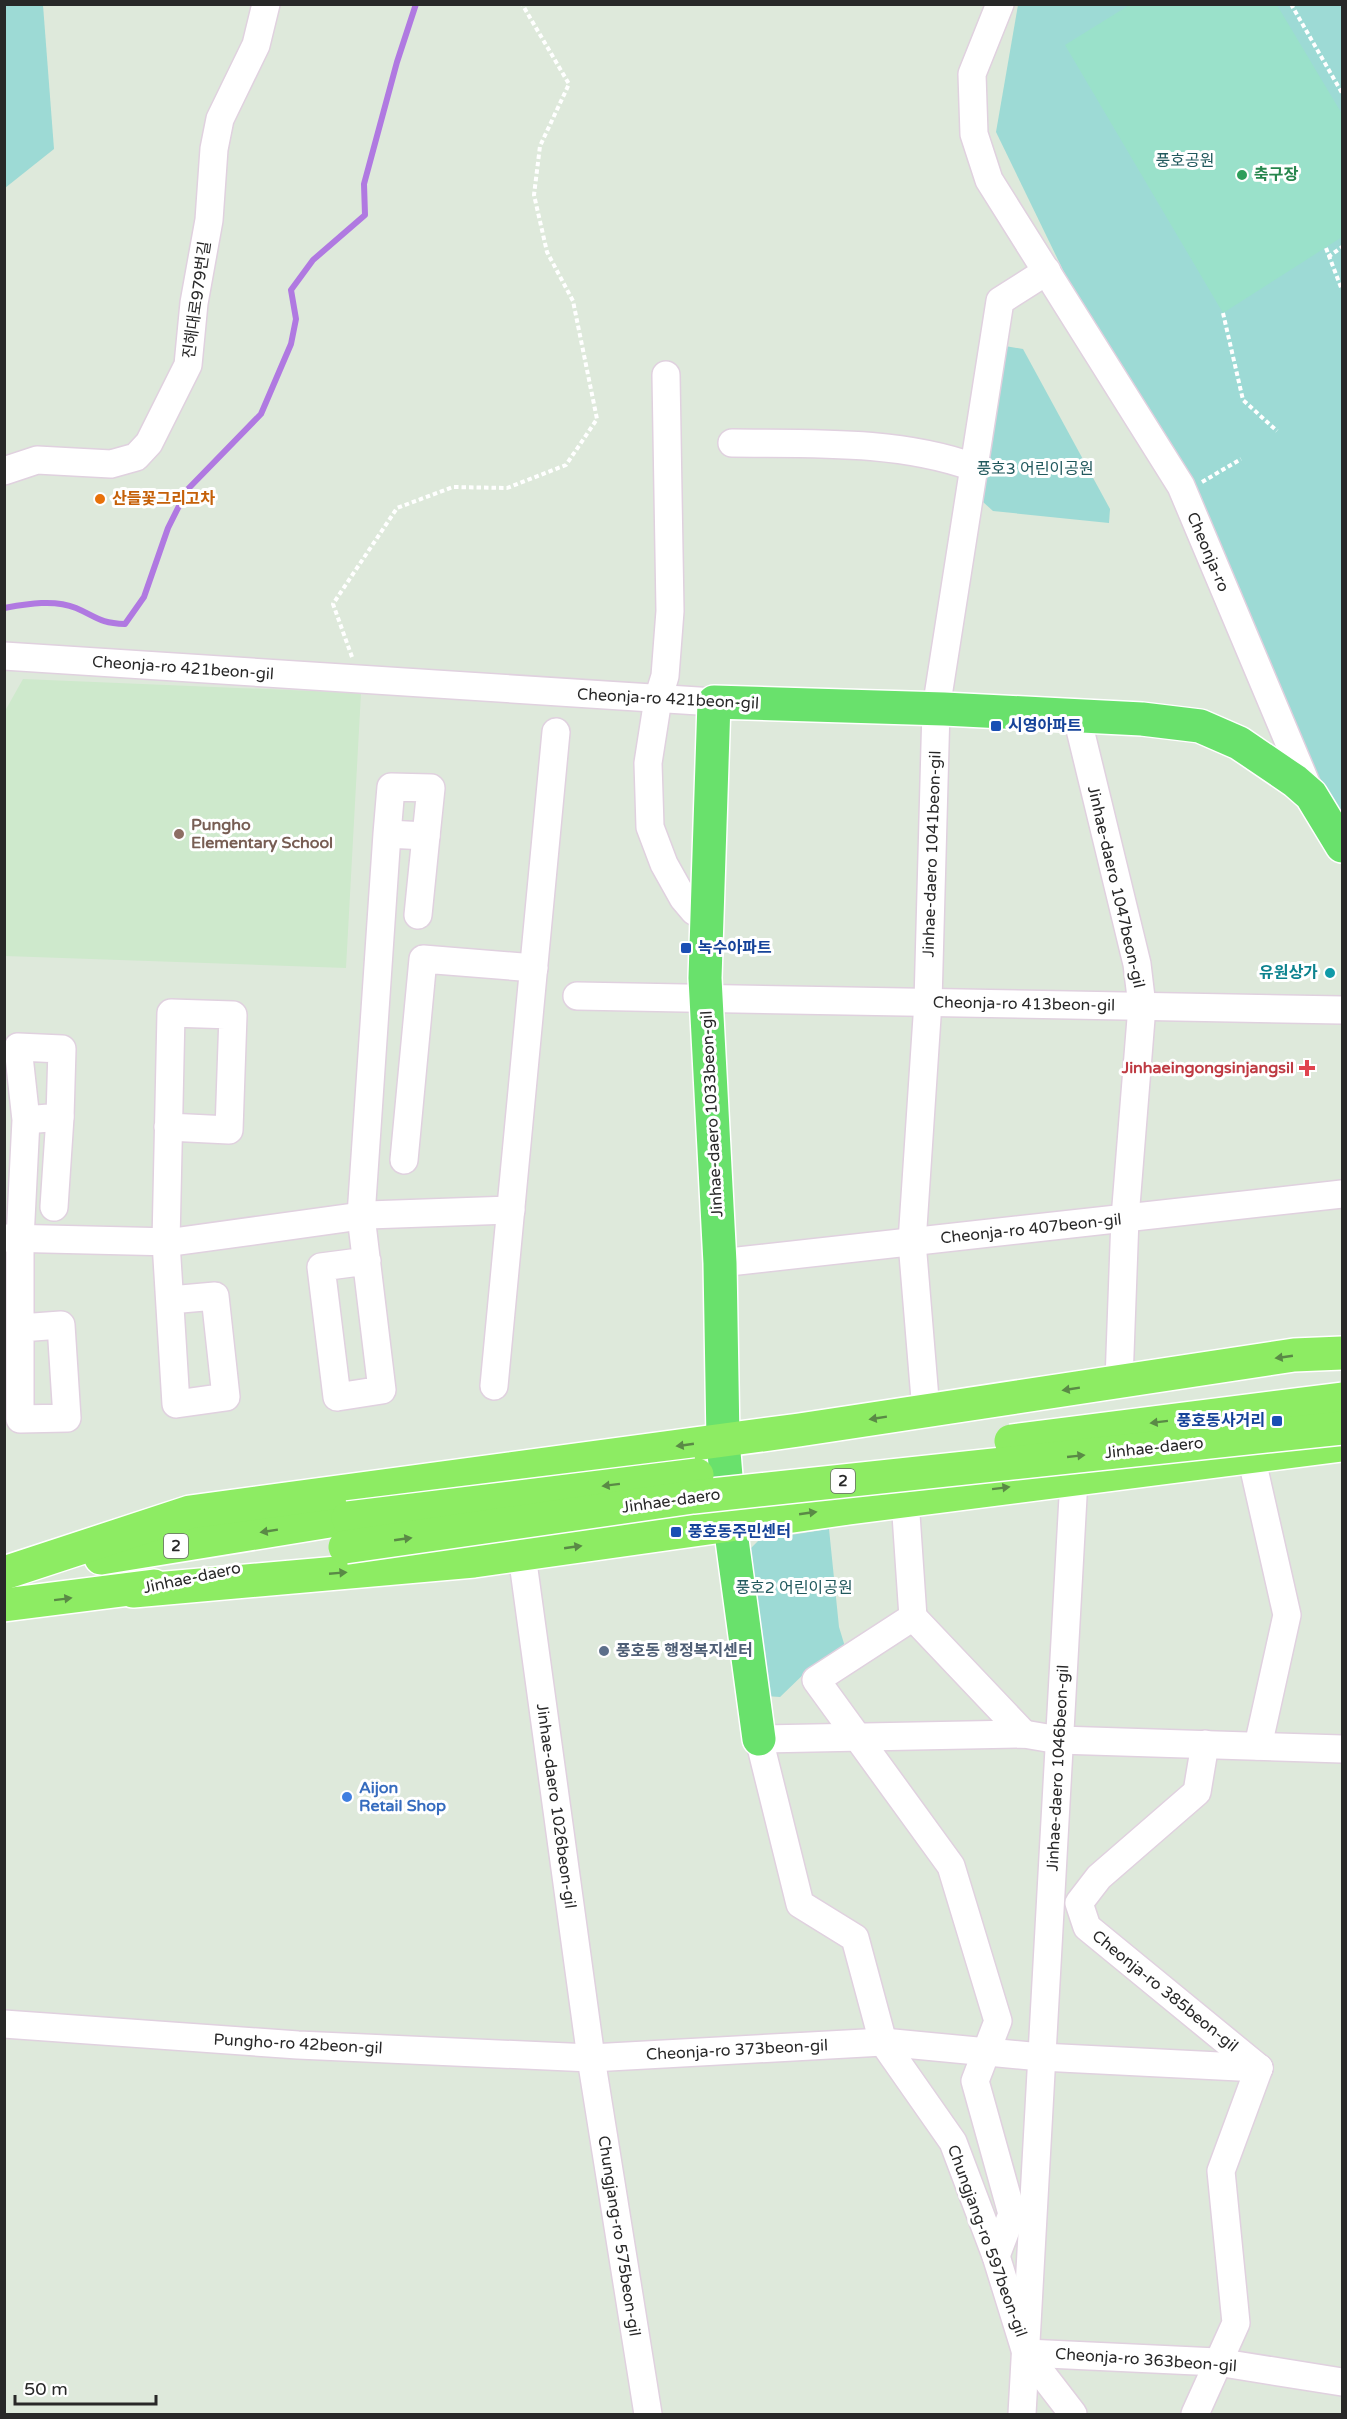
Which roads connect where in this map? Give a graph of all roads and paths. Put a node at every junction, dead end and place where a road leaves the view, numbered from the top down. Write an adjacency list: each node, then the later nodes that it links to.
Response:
1 (266, 4): 16 (street, 진해대로979번길)
2 (522, 4): 18 (path)
3 (999, 4): 9 (street, Cheonja-ro)
4 (1291, 4): 5 (path)
5 (1342, 93)
6 (1342, 247): 8 (path)
7 (1326, 248): 8 (path)
8 (1328, 257): 10 (path)
9 (1047, 271): 15 (street, Jinhae-daero 1041beon-gil); 24 (street, Cheonja-ro)
10 (1342, 290)
11 (1223, 313): 13 (path)
12 (666, 375): 19 (street)
13 (1277, 431)
14 (732, 443): 15 (street)
15 (974, 467): 21 (street, Jinhae-daero 1041beon-gil)
16 (4, 471)
17 (4, 656): 18 (street, Cheonja-ro 421beon-gil)
18 (352, 680): 19 (street, Cheonja-ro 421beon-gil)
19 (658, 699): 20 (street, Cheonja-ro 421beon-gil); 29 (street)
20 (714, 702): 21 (main road, Cheonja-ro 421beon-gil); 29 (main road, Jinhae-daero 1033beon-gil)
21 (936, 709): 22 (main road, Cheonja-ro 421beon-gil); 33 (street, Jinhae-daero 1041beon-gil)
22 (1077, 717): 24 (main road, Cheonja-ro 421beon-gil); 34 (street, Jinhae-daero 1047beon-gil)
23 (556, 732): 30 (street)
24 (1311, 795): 27 (main road, Cheonja-ro)
25 (387, 834): 26 (street); 26 (street); 43 (street)
26 (426, 836): 28 (street)
27 (1342, 846)
28 (418, 915)
29 (707, 918): 32 (main road, Jinhae-daero 1033beon-gil)
30 (534, 968): 39 (street); 42 (street)
31 (577, 996): 32 (street, Cheonja-ro 413beon-gil)
32 (706, 998): 33 (street, Cheonja-ro 413beon-gil); 49 (main road, Jinhae-daero 1033beon-gil)
33 (928, 1002): 34 (street, Cheonja-ro 413beon-gil); 47 (street, Jinhae-daero 1041beon-gil)
34 (1142, 1006): 35 (street, Cheonja-ro 413beon-gil); 44 (street, Jinhae-daero 1047beon-gil)
35 (1342, 1010)
36 (60, 1117): 37 (street); 37 (street); 41 (street)
37 (26, 1120): 45 (street)
38 (168, 1127): 38 (street); 46 (street)
39 (404, 1160)
40 (1342, 1194): 44 (street, Cheonja-ro 407beon-gil)
41 (54, 1207)
42 (511, 1210): 43 (street); 54 (street)
43 (361, 1216): 46 (street); 48 (street)
44 (1125, 1218): 47 (street, Cheonja-ro 407beon-gil); 53 (street, Jinhae-daero 1047beon-gil)
45 (12, 1238): 46 (street); 51 (street)
46 (166, 1242): 50 (street)
47 (912, 1242): 49 (street, Cheonja-ro 407beon-gil); 56 (street, Jinhae-daero 1041beon-gil)
48 (366, 1261): 48 (street)
49 (720, 1263): 57 (main road, Jinhae-daero 1033beon-gil)
50 (170, 1300)
51 (20, 1328)
52 (1342, 1353): 53 (highway, one-way to 53)
53 (1119, 1382): 56 (highway, one-way to 56)
54 (494, 1386)
55 (1342, 1399): 63 (highway, Jinhae-daero / 2, one-way to 63, bridge)
56 (926, 1411): 57 (highway, one-way to 57)
57 (723, 1440): 62 (main road, Jinhae-daero 1033beon-gil); 65 (highway, one-way to 65)
58 (1342, 1440): 59 (highway); 63 (highway, Jinhae-daero / 2, one-way to 58, bridge)
59 (1251, 1456): 60 (highway); 74 (street)
60 (1074, 1479): 61 (highway, one-way to 60); 72 (street, Jinhae-daero 1046beon-gil)
61 (904, 1500): 62 (highway, one-way to 61); 68 (street)
62 (730, 1525): 64 (highway, one-way to 62); 71 (main road, Jinhae-daero 1033beon-gil)
63 (346, 1532): 65 (highway, Jinhae-daero / 2, one-way to 65); 66 (highway, Jinhae-daero / 2)
64 (522, 1555): 66 (highway, one-way to 64); 80 (street, Jinhae-daero 1026beon-gil)
65 (4, 1574)
66 (133, 1590): 67 (highway, Jinhae-daero / 2, one-way to 66)
67 (4, 1605)
68 (913, 1617): 69 (street); 70 (street)
69 (1024, 1734): 70 (street); 72 (street)
70 (857, 1737): 71 (street); 78 (street)
71 (759, 1739): 77 (street)
72 (1059, 1740): 73 (street); 79 (street, Jinhae-daero 1046beon-gil)
73 (1205, 1744): 74 (street); 81 (street, Cheonja-ro 385beon-gil)
74 (1258, 1746): 75 (street)
75 (1342, 1749)
76 (4, 2024): 80 (street, Pungho-ro 42beon-gil)
77 (883, 2042): 78 (street, Cheonja-ro 373beon-gil); 80 (street, Cheonja-ro 373beon-gil); 82 (street, Chungjang-ro 597beon-gil)
78 (986, 2052): 79 (street, Cheonja-ro 373beon-gil); 82 (street)
79 (1041, 2057): 81 (street, Cheonja-ro 373beon-gil); 83 (street, Chungjang-ro 597beon-gil)
80 (591, 2058): 86 (street, Chungjang-ro 575beon-gil)
81 (1259, 2068): 84 (street)
82 (996, 2256): 83 (street, Chungjang-ro 597beon-gil)
83 (1026, 2353): 84 (street, Cheonja-ro 363beon-gil); 87 (street, Chungjang-ro 597beon-gil); 88 (street, Cheonja-ro 363beon-gil)
84 (1217, 2362): 85 (street, Cheonja-ro 363beon-gil); 89 (street)
85 (1342, 2382)
86 (648, 2415)
87 (1022, 2415)
88 (1073, 2415)
89 (1195, 2415)

